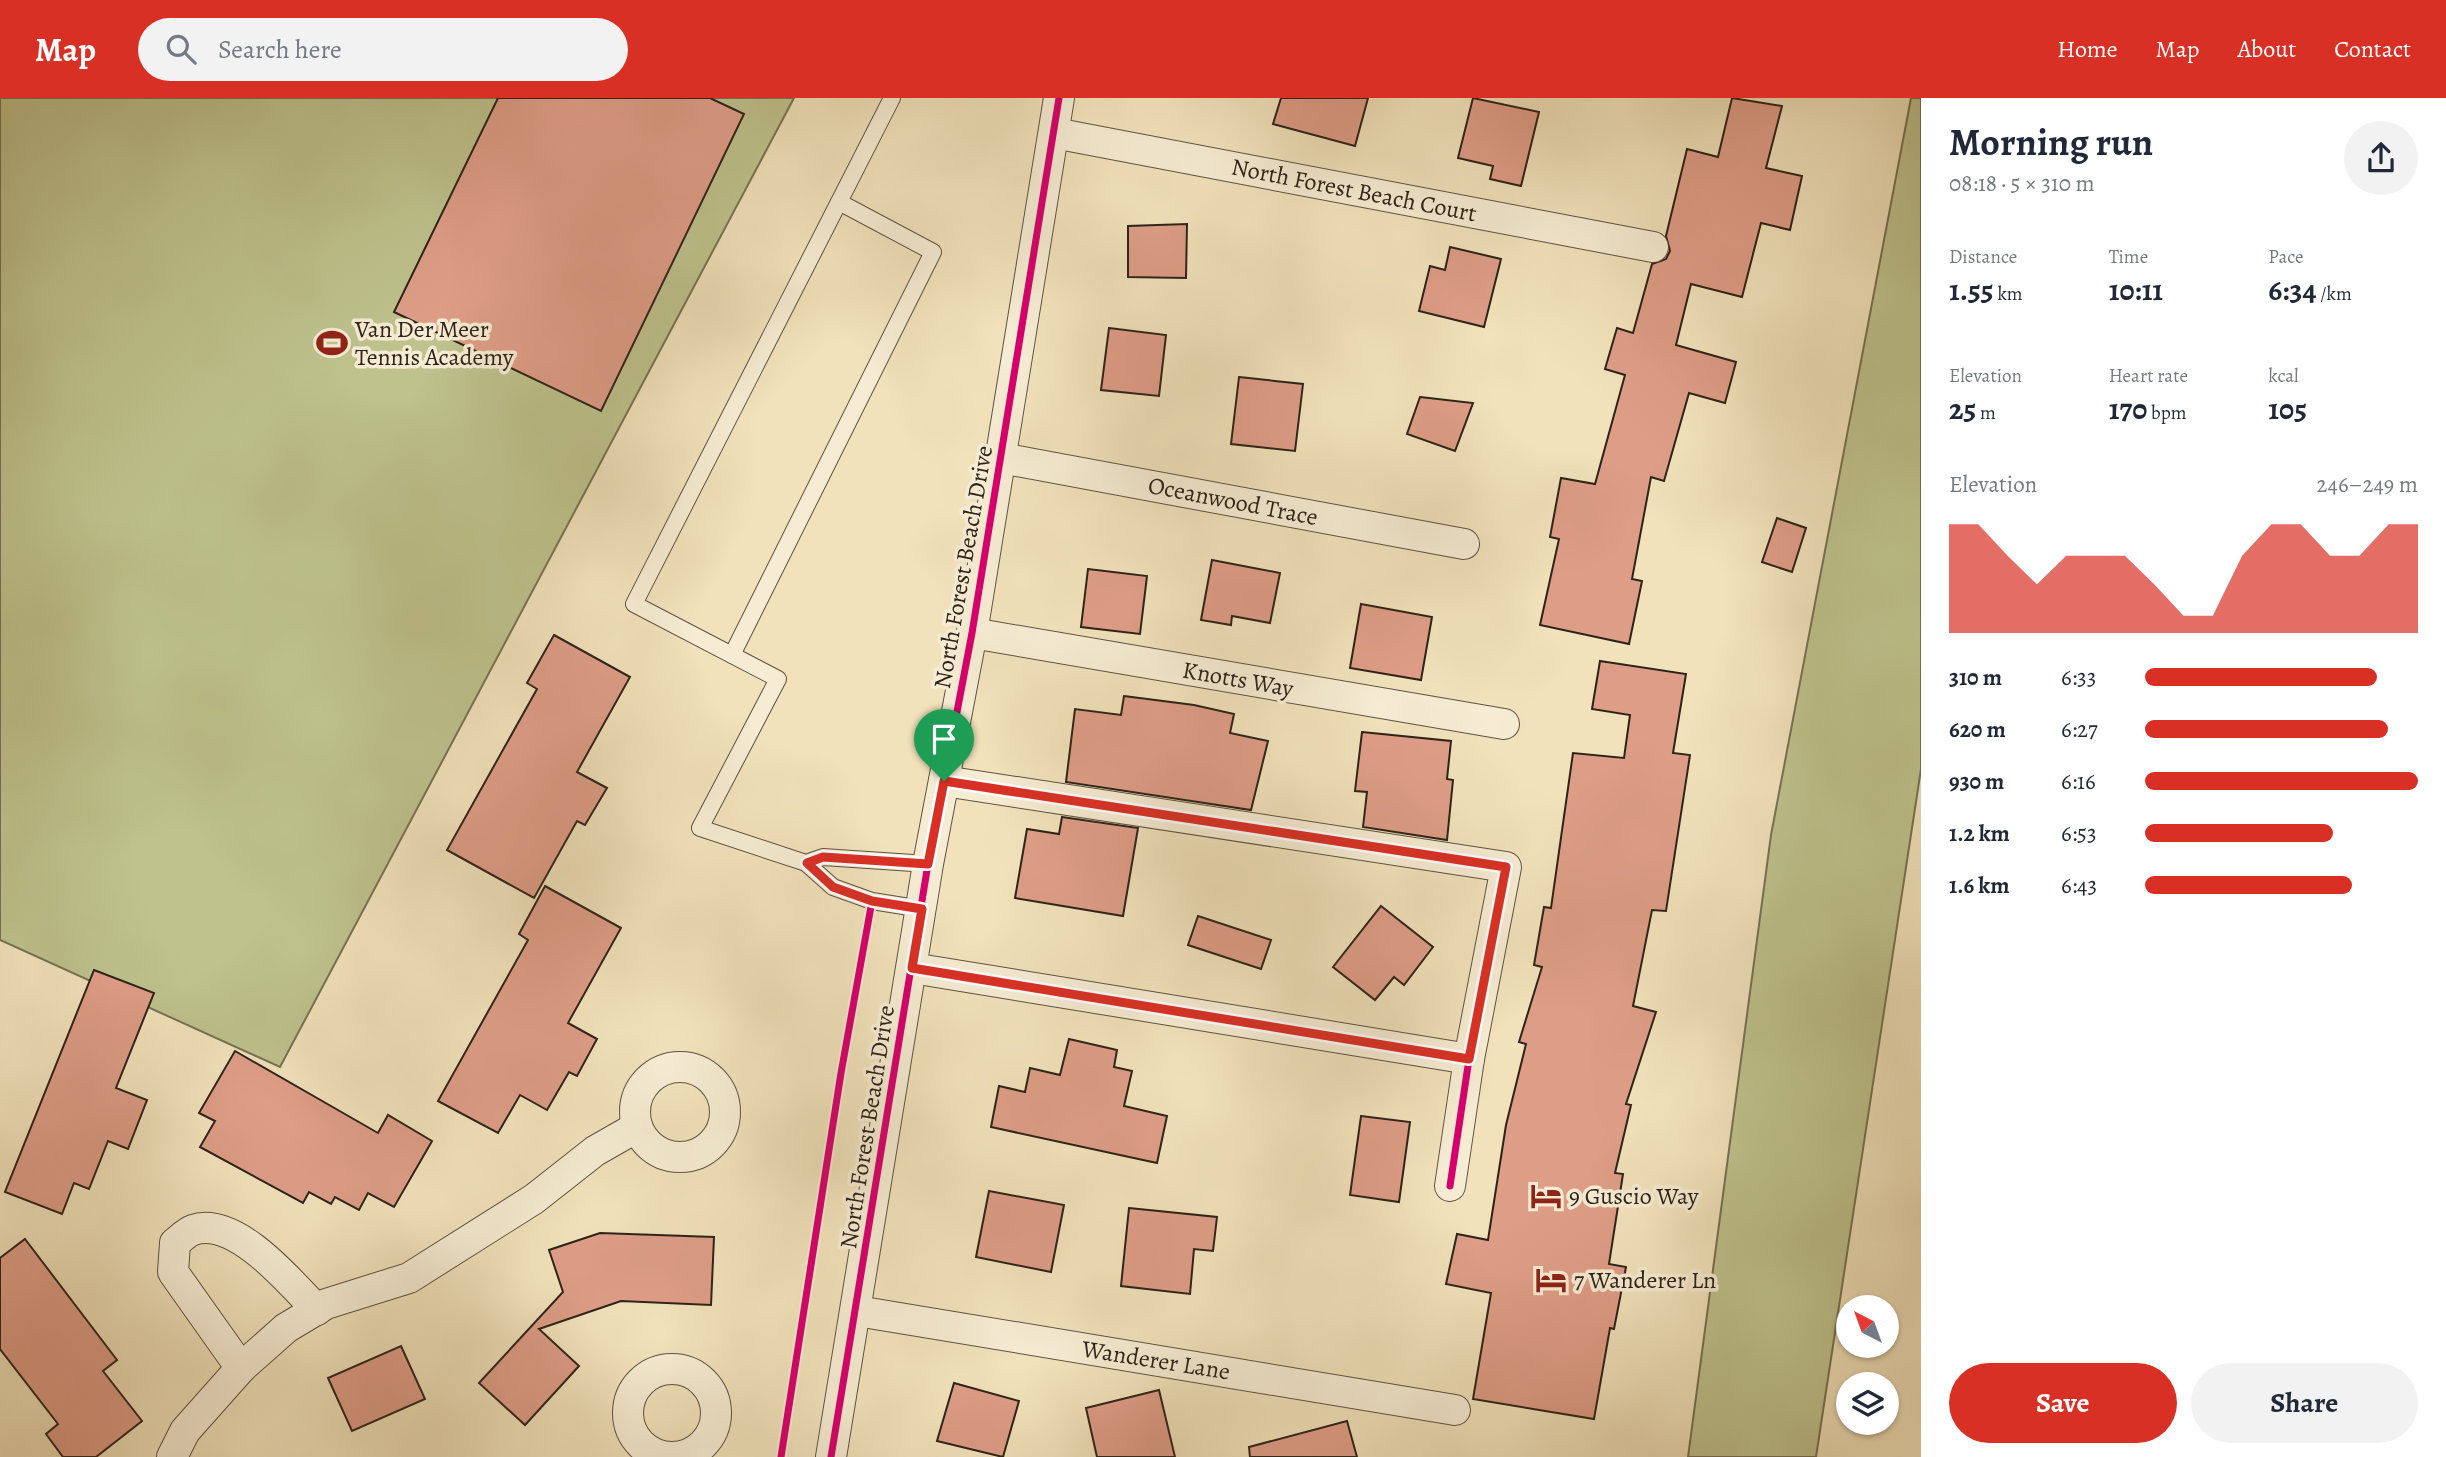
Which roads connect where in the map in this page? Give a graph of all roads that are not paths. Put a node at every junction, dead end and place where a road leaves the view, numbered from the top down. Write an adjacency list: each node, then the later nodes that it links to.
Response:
1 (892, 98): 4 (lane)
2 (1059, 98): 3 (street, North Forest Beach Drive)
3 (1055, 133): 5 (street, North Forest Beach Court); 6 (street, North Forest Beach Drive)
4 (839, 202): 9 (lane); 9 (lane)
5 (1653, 247)
6 (1001, 458): 7 (street, Oceanwood Trace); 8 (street, North Forest Beach Drive)
7 (1464, 544)
8 (972, 633): 10 (street, Knotts Way); 11 (street, North Forest Beach Drive)
9 (732, 655): 12 (lane)
10 (1504, 724)
11 (944, 781): 13 (street, North Forest Beach Drive); 16 (street)
12 (807, 863): 13 (lane); 14 (lane)
13 (928, 864): 14 (street, North Forest Beach Drive)
14 (922, 909): 15 (street, North Forest Beach Drive)
15 (912, 968): 16 (street); 20 (street, North Forest Beach Drive)
16 (1469, 1059): 18 (street)
17 (637, 1127): 19 (street)
18 (1450, 1186)
19 (317, 1310): 21 (street); 21 (street)
20 (857, 1311): 22 (street, Wanderer Lane); 24 (street, North Forest Beach Drive)
21 (241, 1368): 23 (street)
22 (1455, 1410)
23 (172, 1457)
24 (831, 1457)

